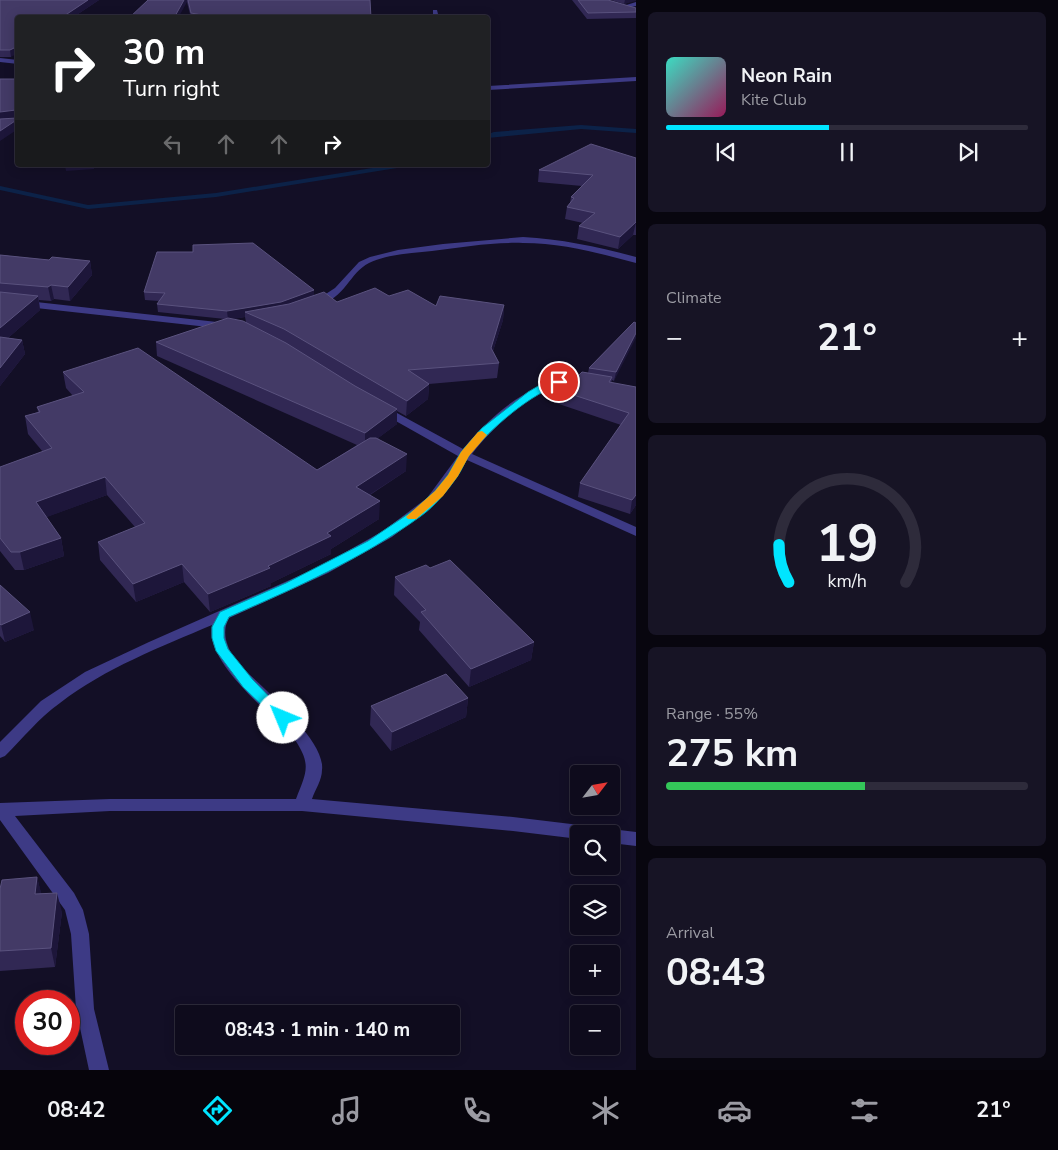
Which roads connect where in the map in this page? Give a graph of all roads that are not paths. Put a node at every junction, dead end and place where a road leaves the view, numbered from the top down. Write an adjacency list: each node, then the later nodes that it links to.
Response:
1 (636, 4): 2 (street)
2 (623, 7)
3 (0, 60): 4 (street)
4 (15, 62)
5 (636, 79): 6 (street)
6 (490, 88)
7 (636, 260): 9 (street)
8 (0, 301): 10 (street)
9 (306, 307)
10 (236, 326)
11 (590, 381): 13 (street)
12 (374, 405): 13 (street)
13 (465, 455): 14 (street); 15 (street)
14 (636, 532)
15 (224, 614): 16 (street); 17 (street)
16 (0, 752)
17 (302, 805): 18 (street); 19 (street)
18 (1, 810): 22 (street)
19 (570, 831)
20 (620, 837): 21 (street)
21 (636, 838)
22 (99, 1070)

